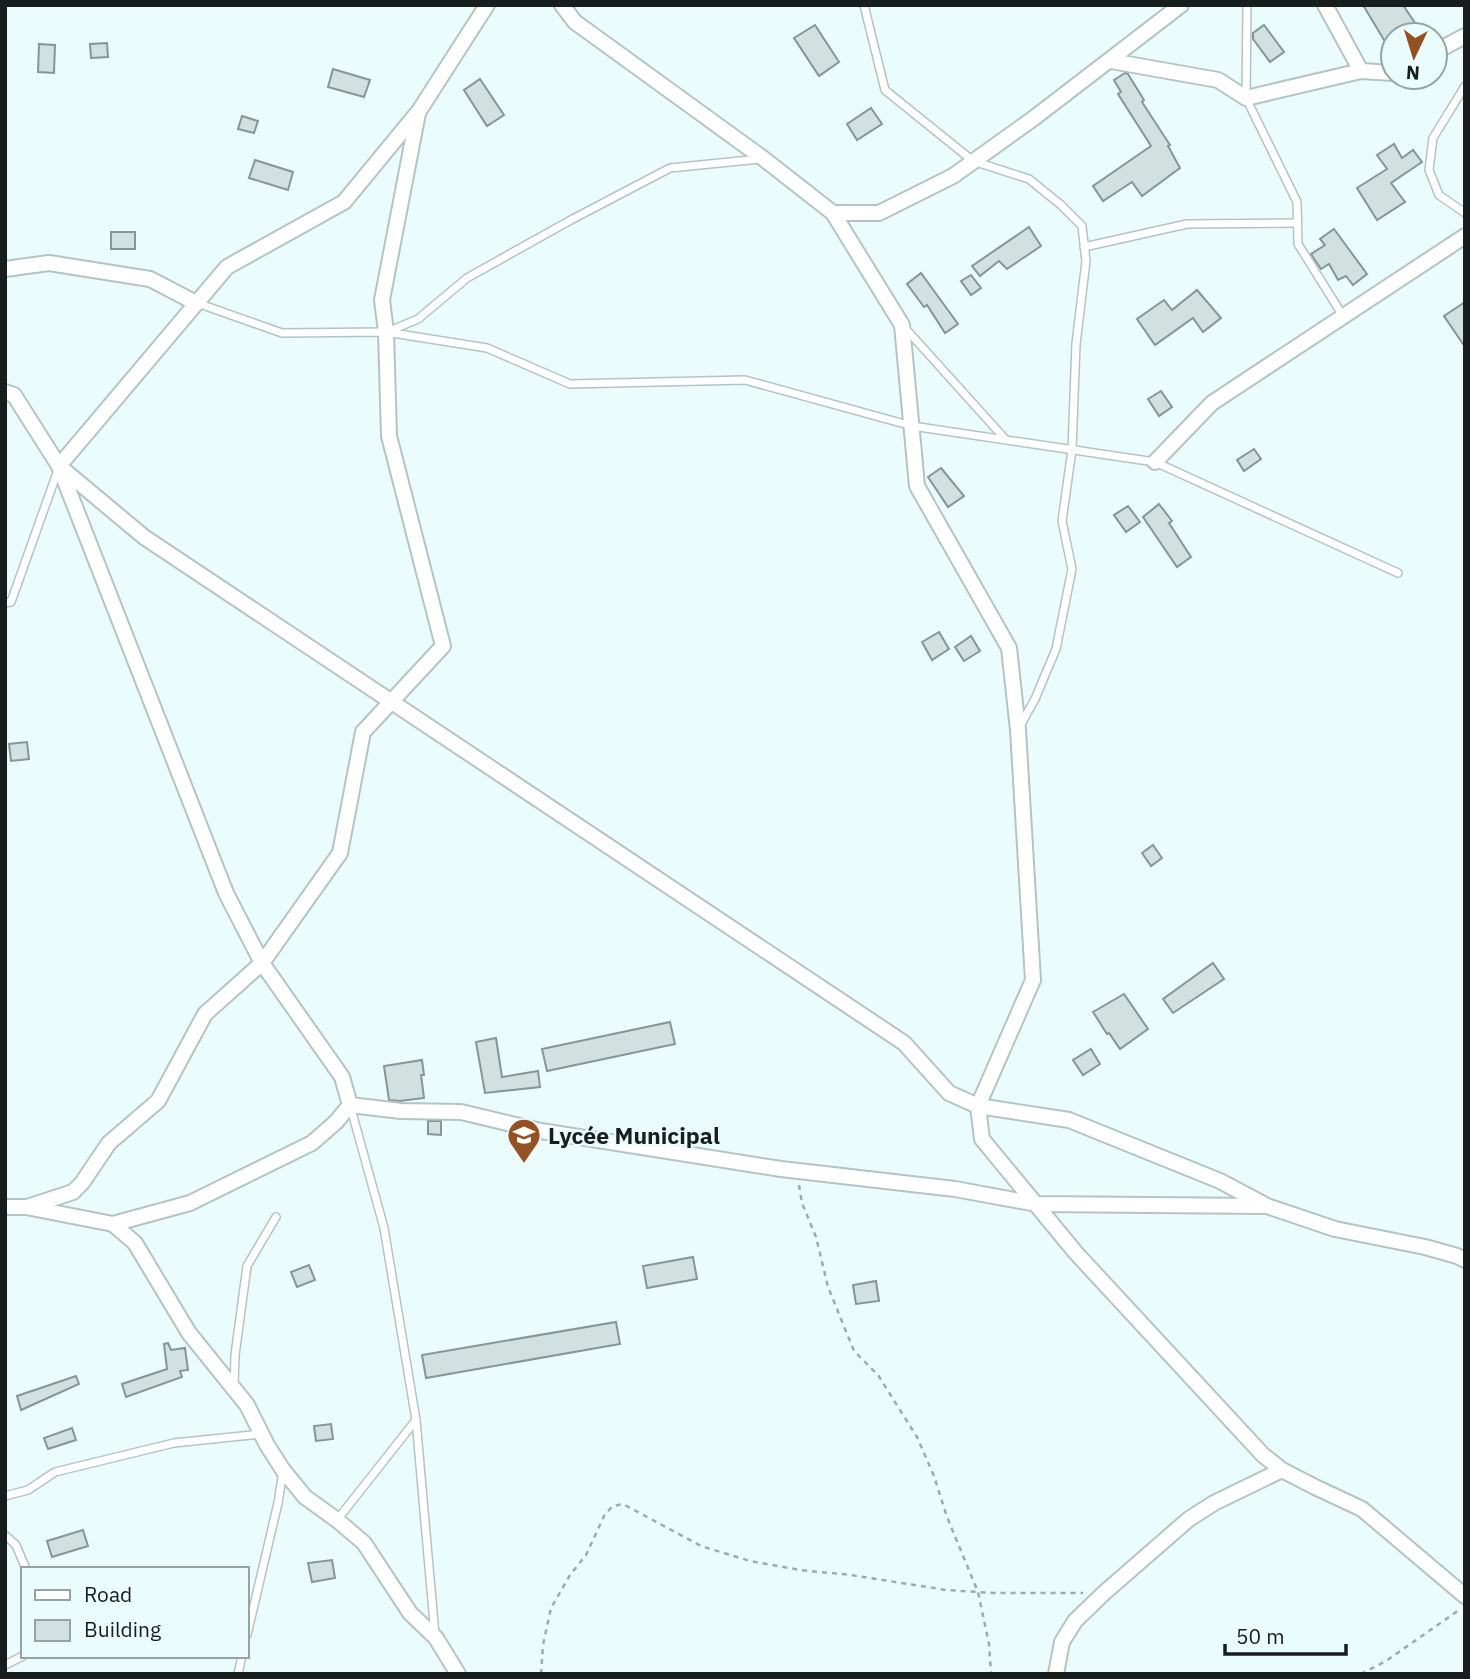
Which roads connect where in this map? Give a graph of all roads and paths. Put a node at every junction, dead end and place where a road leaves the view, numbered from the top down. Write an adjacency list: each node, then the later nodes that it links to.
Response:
1 (488, 5): 14 (street)
2 (562, 5): 15 (street)
3 (864, 5): 16 (lane)
4 (1181, 5): 9 (street)
5 (1247, 5): 13 (lane)
6 (1325, 5): 10 (street)
7 (1465, 36): 8 (street)
8 (1449, 45)
9 (1111, 61): 13 (street); 16 (street)
10 (1361, 71): 11 (street); 13 (street)
11 (1379, 73)
12 (1465, 86): 18 (lane)
13 (1246, 98): 19 (lane)
14 (419, 111): 23 (street); 26 (street)
15 (764, 159): 17 (street); 26 (lane)
16 (973, 161): 17 (street); 21 (lane)
17 (833, 213): 25 (street)
18 (1465, 213)
19 (1297, 223): 21 (lane); 24 (lane)
20 (1465, 236): 24 (street)
21 (1084, 247): 30 (lane)
22 (5, 269): 23 (street)
23 (197, 303): 26 (lane); 32 (street)
24 (1344, 318): 31 (street)
25 (902, 325): 28 (street); 29 (lane)
26 (386, 332): 28 (lane); 35 (street)
27 (5, 392): 32 (street)
28 (912, 426): 29 (lane); 36 (street)
29 (1006, 440): 30 (lane)
30 (1072, 450): 31 (lane); 36 (lane)
31 (1155, 462): 33 (lane)
32 (59, 466): 34 (lane); 35 (street); 37 (street)
33 (1398, 573)
34 (5, 603)
35 (391, 702): 37 (street); 39 (street)
36 (1018, 730): 39 (street)
37 (262, 963): 38 (street); 44 (street)
38 (350, 1104): 40 (street); 46 (street); 49 (lane)
39 (978, 1106): 41 (street); 42 (street)
40 (796, 1171): 41 (street); 57 (path)
41 (1037, 1204): 42 (street); 51 (street)
42 (1267, 1206): 47 (street)
43 (5, 1207): 44 (street)
44 (26, 1207): 46 (street)
45 (276, 1217): 48 (lane)
46 (113, 1224): 48 (street)
47 (1465, 1260)
48 (234, 1388): 50 (street)
49 (416, 1420): 54 (lane); 62 (lane)
50 (261, 1434): 52 (street); 53 (lane)
51 (1282, 1469): 58 (street); 59 (street)
52 (283, 1470): 54 (street); 61 (lane)
53 (5, 1496)
54 (337, 1520): 62 (street)
55 (5, 1535): 56 (lane)
56 (25, 1567)
57 (978, 1592): 58 (path); 66 (path); 67 (path)
58 (1104, 1593): 68 (street)
59 (1465, 1596)
60 (1465, 1606): 69 (path)
61 (248, 1631)
62 (436, 1639): 65 (street)
63 (21, 1657): 64 (lane)
64 (5, 1665)
65 (458, 1674)
66 (541, 1674)
67 (991, 1674)
68 (1056, 1674)
69 (1361, 1674)

